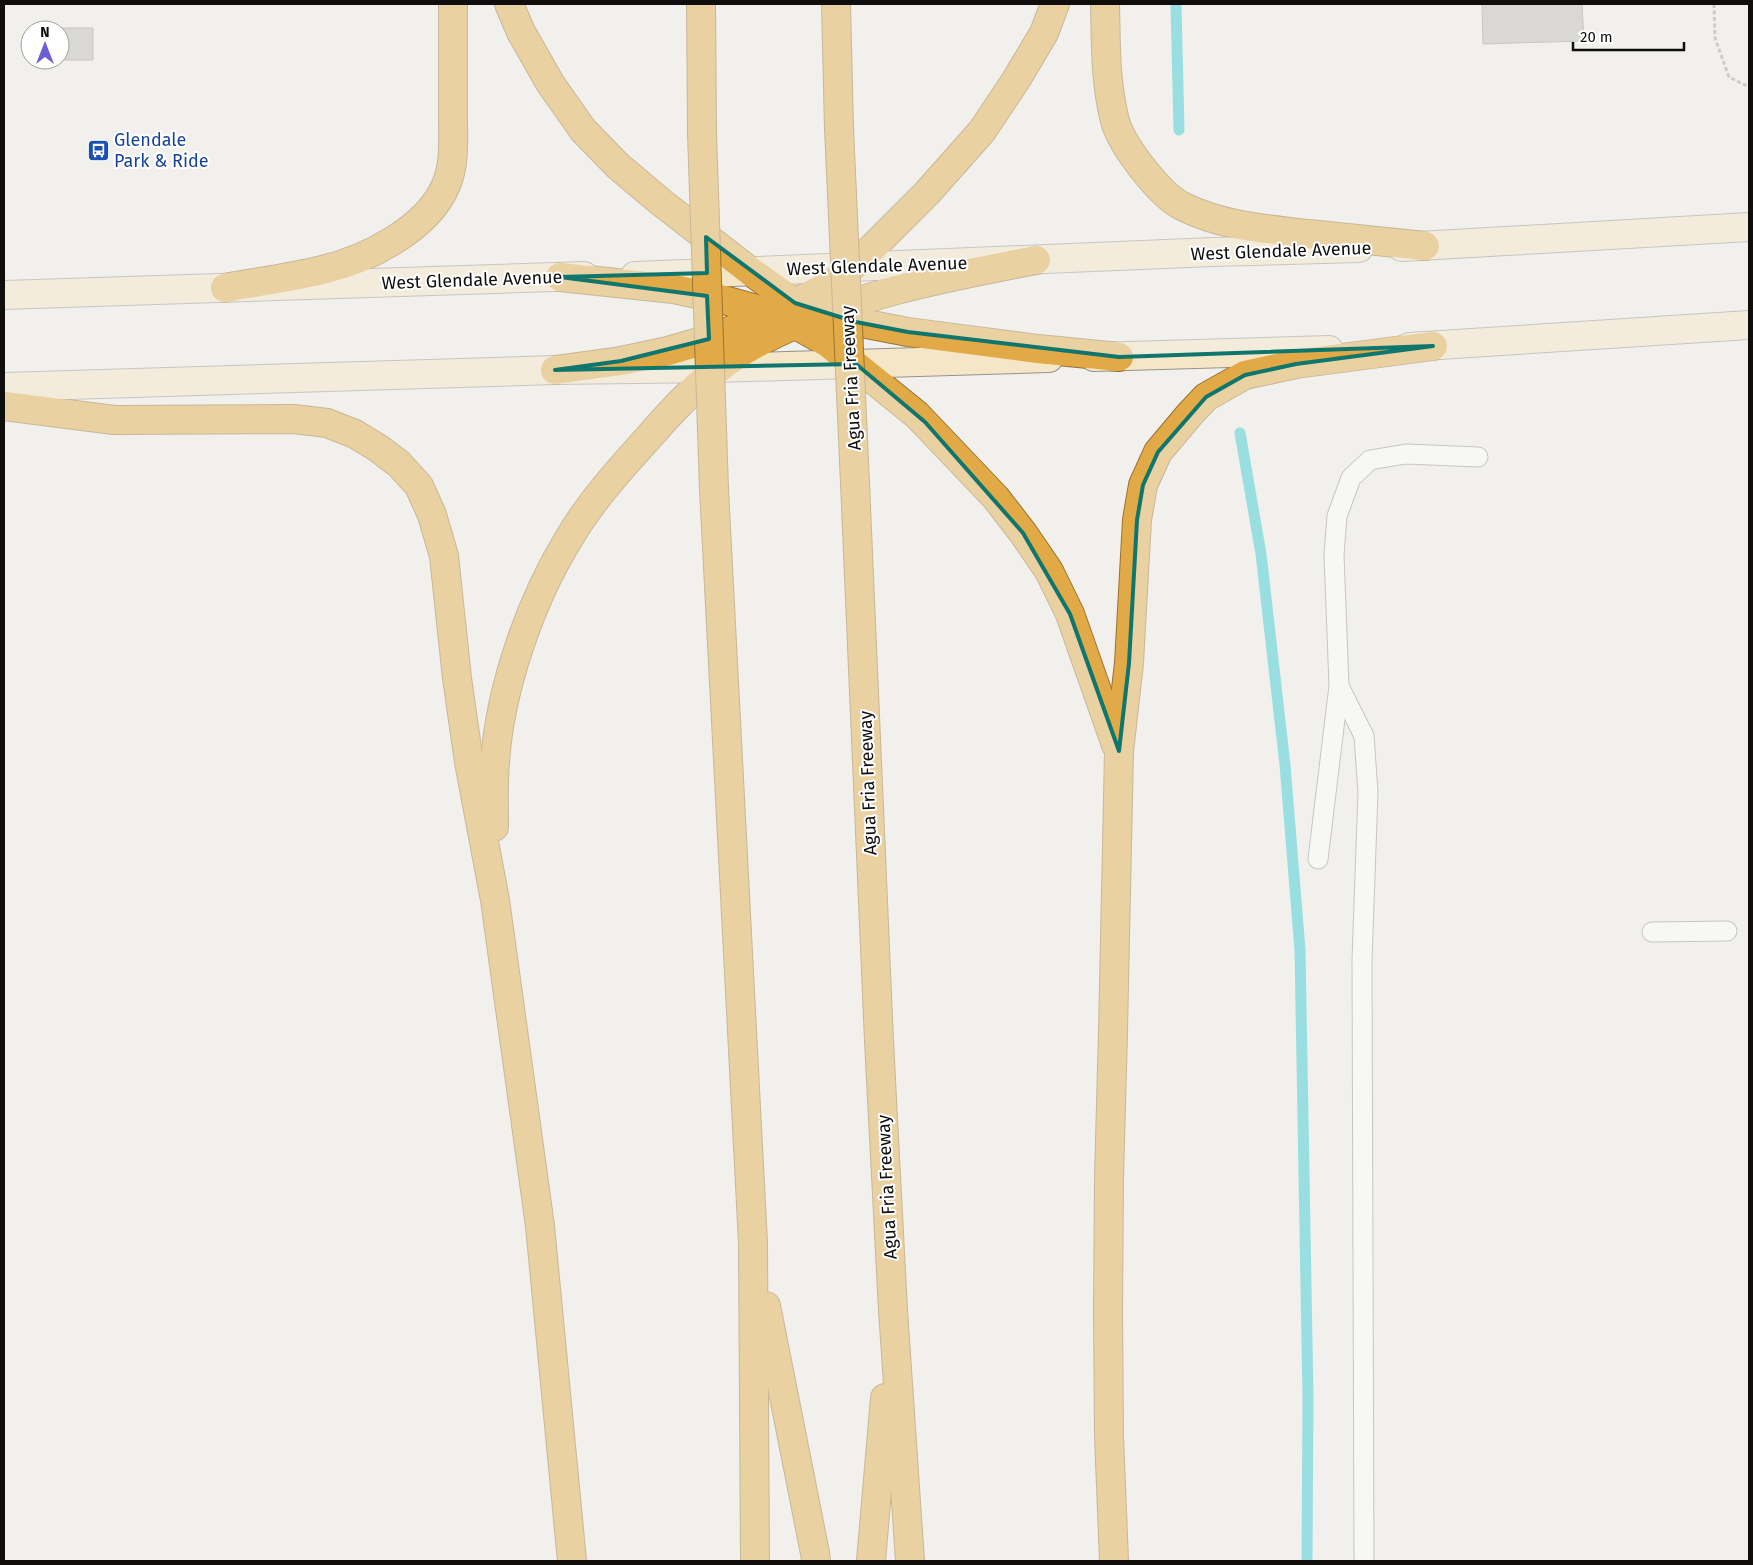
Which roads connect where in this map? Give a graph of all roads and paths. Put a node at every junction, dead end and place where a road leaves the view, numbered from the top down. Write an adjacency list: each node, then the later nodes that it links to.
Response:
1 (452, 4): 15 (highway)
2 (509, 4): 13 (highway)
3 (701, 4): 34 (highway, bridge)
4 (836, 4): 35 (highway, Agua Fria Freeway, bridge)
5 (1055, 4): 12 (highway)
6 (1105, 4): 10 (highway)
7 (1714, 4): 8 (path)
8 (1749, 87)
9 (1749, 227): 10 (main road, West Glendale Avenue)
10 (1425, 246): 11 (main road, West Glendale Avenue)
11 (1036, 260): 12 (main road, West Glendale Avenue); 17 (highway)
12 (854, 266): 13 (main road, West Glendale Avenue); 18 (highway)
13 (750, 271): 14 (main road, West Glendale Avenue); 18 (highway)
14 (560, 277): 15 (main road, West Glendale Avenue); 18 (highway)
15 (225, 288): 16 (main road, West Glendale Avenue)
16 (4, 295)
17 (822, 313): 18 (highway); 21 (highway)
18 (787, 314): 22 (highway); 23 (highway); 24 (highway)
19 (1749, 325): 20 (main road)
20 (1433, 346): 21 (main road); 29 (highway)
21 (1118, 357): 22 (main road)
22 (856, 364): 23 (main road); 29 (highway)
23 (717, 368): 24 (main road); 31 (highway)
24 (555, 370): 25 (main road)
25 (4, 387)
26 (4, 406): 31 (highway)
27 (1478, 457): 28 (lane)
28 (1339, 686): 30 (lane); 42 (lane)
29 (1118, 751): 41 (highway)
30 (1318, 859)
31 (495, 900): 36 (highway)
32 (1727, 931): 33 (lane)
33 (1652, 932)
34 (753, 1243): 37 (highway); 38 (highway)
35 (893, 1310): 39 (highway); 40 (highway, Agua Fria Freeway)
36 (572, 1561)
37 (755, 1561)
38 (816, 1561)
39 (871, 1561)
40 (910, 1561)
41 (1114, 1561)
42 (1364, 1561)

